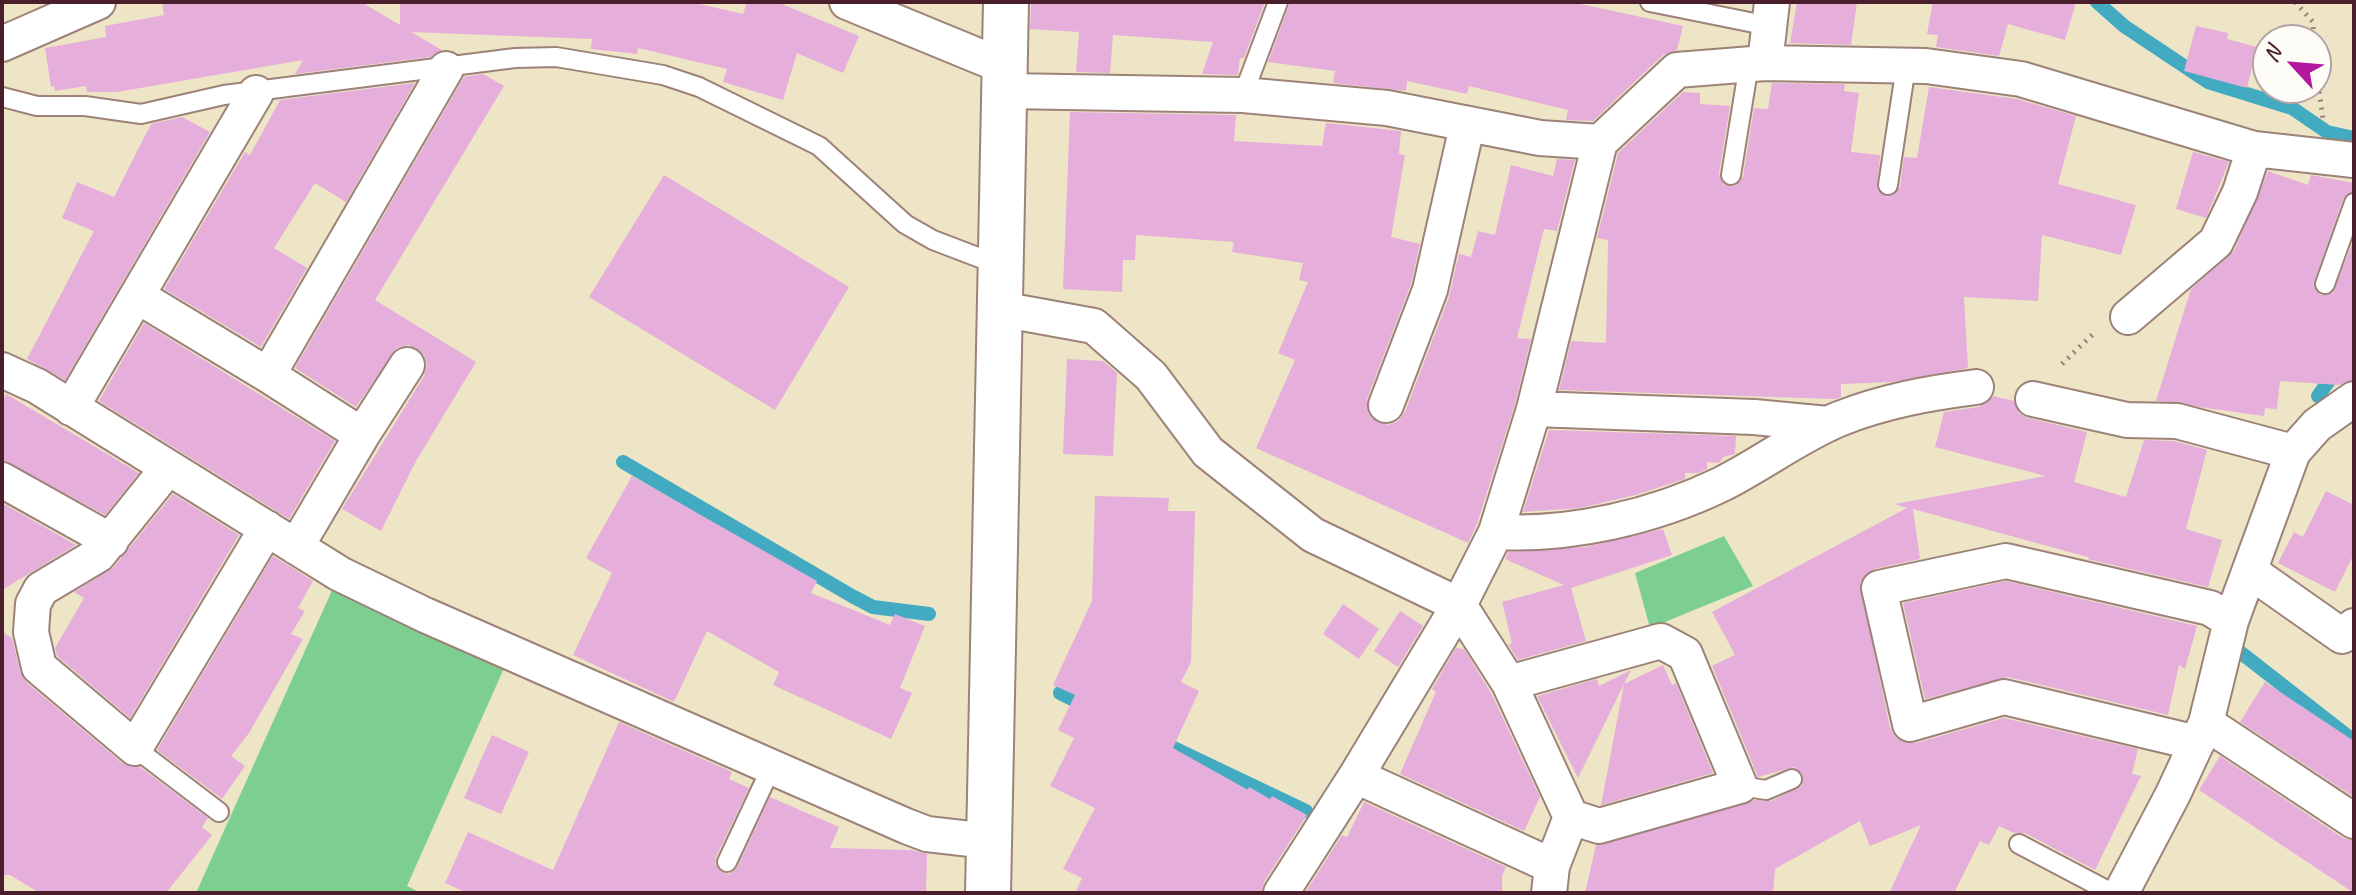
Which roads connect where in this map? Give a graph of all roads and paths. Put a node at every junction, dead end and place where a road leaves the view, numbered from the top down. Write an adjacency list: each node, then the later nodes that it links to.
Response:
1 (98, 2): 9 (street)
2 (847, 2): 13 (street)
3 (1006, 2): 13 (street)
4 (1278, 2): 15 (lane)
5 (1650, 2): 7 (lane)
6 (2295, 2): 8 (path)
7 (1771, 14): 10 (street)
8 (2313, 24)
9 (2, 44)
10 (1757, 64): 11 (street); 20 (street); 23 (lane)
11 (1906, 66): 21 (street); 24 (lane)
12 (446, 69): 14 (lane); 26 (lane); 34 (street)
13 (1005, 79): 15 (street); 26 (street)
14 (256, 93): 16 (lane); 28 (street)
15 (1243, 95): 19 (street)
16 (2, 97)
17 (2321, 104): 18 (path)
18 (2323, 117)
19 (1467, 126): 20 (street); 38 (street)
20 (1600, 142): 40 (street)
21 (2254, 149): 22 (street); 30 (street)
22 (2354, 160)
23 (1731, 175)
24 (1888, 185)
25 (2354, 203): 27 (lane)
26 (1001, 266): 29 (street)
27 (2325, 284)
28 (139, 297): 34 (street); 39 (street)
29 (1000, 309): 51 (street); 64 (street)
30 (2128, 317): 32 (path)
31 (407, 365): 42 (street)
32 (2051, 368)
33 (2, 370): 39 (street)
34 (268, 375): 42 (street)
35 (1976, 387): 41 (street)
36 (2033, 399): 43 (street)
37 (2354, 399): 43 (street)
38 (1386, 405)
39 (71, 408): 44 (street)
40 (1534, 409): 41 (street); 47 (street)
41 (1828, 424): 47 (street)
42 (362, 435): 49 (street)
43 (2293, 452): 50 (street)
44 (168, 468): 46 (street); 48 (street)
45 (2, 480): 48 (street)
46 (267, 528): 49 (street); 56 (street)
47 (1496, 532): 51 (street)
48 (111, 541): 56 (street)
49 (296, 547): 57 (street)
50 (2251, 572): 52 (street); 53 (street)
51 (1459, 605): 54 (street); 58 (street)
52 (2231, 621): 55 (street); 55 (street)
53 (2354, 626)
54 (1509, 683): 60 (street); 62 (street)
55 (2202, 733): 63 (street); 71 (street)
56 (135, 748): 61 (lane)
57 (772, 766): 64 (street); 66 (lane)
58 (1356, 776): 67 (street); 69 (street)
59 (1792, 779): 60 (lane)
60 (1740, 786): 62 (street)
61 (219, 812)
62 (1571, 817): 67 (street)
63 (2354, 821)
64 (988, 841): 68 (street)
65 (2019, 844): 70 (lane)
66 (727, 862)
67 (1550, 879)
68 (988, 893)
69 (1281, 893)
70 (2112, 893)
71 (2121, 893)

